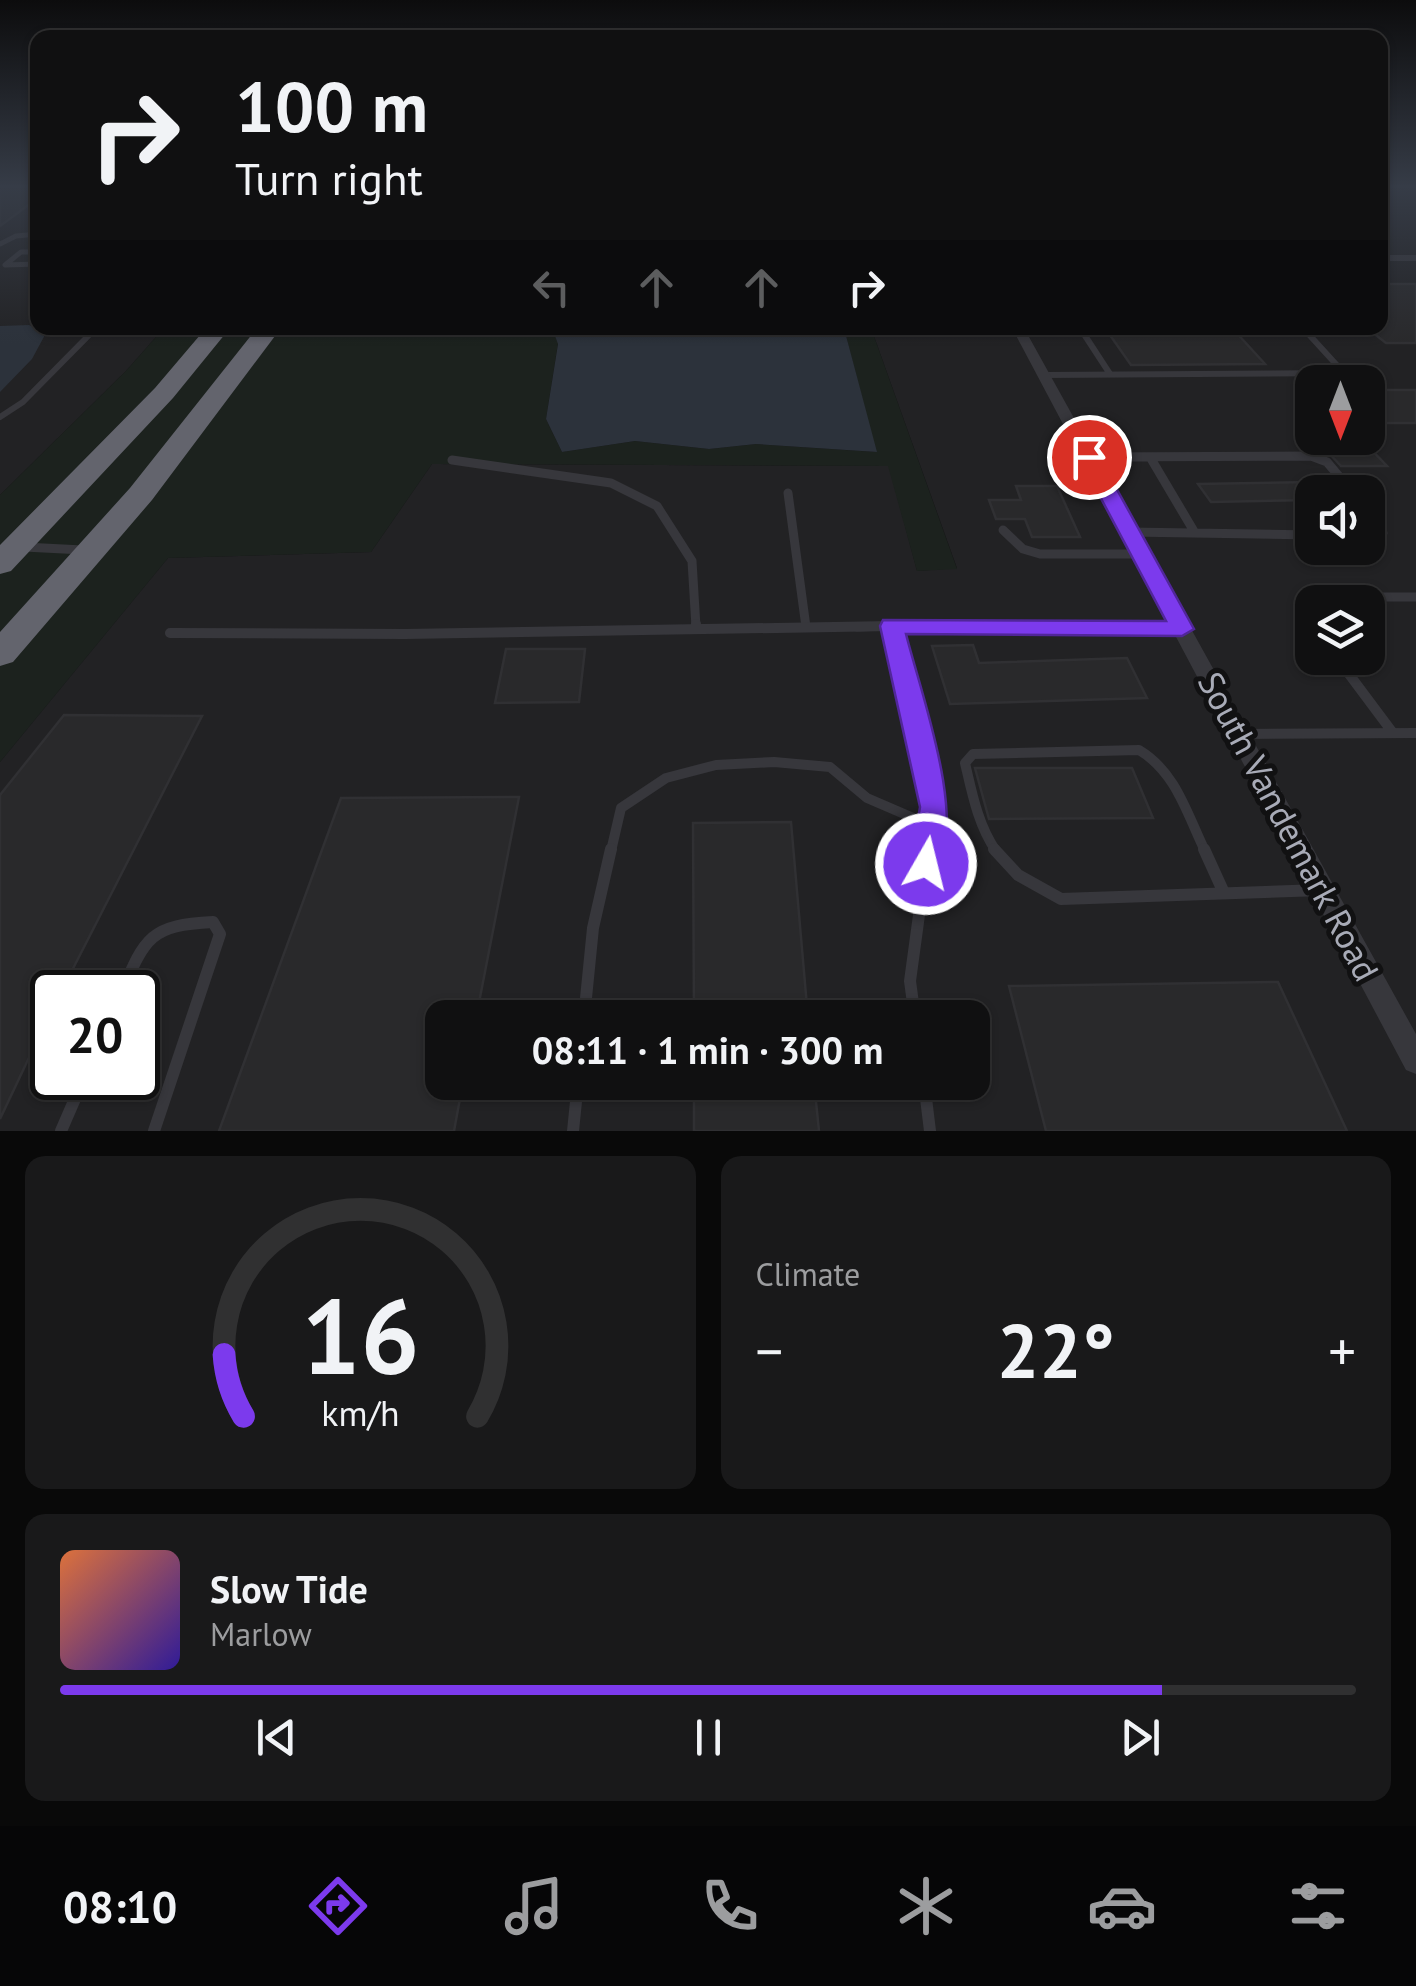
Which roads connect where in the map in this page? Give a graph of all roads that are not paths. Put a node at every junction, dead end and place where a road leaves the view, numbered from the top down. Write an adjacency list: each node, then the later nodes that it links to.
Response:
1 (30, 252): 4 (lane)
2 (1388, 258): 3 (street)
3 (1416, 258)
4 (30, 264)
5 (89, 335): 13 (lane)
6 (212, 335): 25 (highway)
7 (264, 335): 23 (highway)
8 (1022, 335): 12 (street, South Vandemark Road)
9 (1085, 335): 11 (lane)
10 (1309, 335): 11 (lane)
11 (1110, 374): 12 (lane)
12 (1046, 375): 14 (street, South Vandemark Road)
13 (0, 417)
14 (1089, 457): 15 (lane); 20 (street, South Vandemark Road)
15 (1150, 457): 17 (lane); 21 (lane)
16 (452, 460): 30 (lane)
17 (1338, 475)
18 (788, 493): 29 (lane)
19 (1003, 530): 24 (lane)
20 (1129, 532): 21 (lane); 24 (street, South Vandemark Road)
21 (1195, 533): 22 (lane)
22 (1295, 535)
23 (91, 550): 25 (lane); 33 (highway)
24 (1141, 554): 31 (street, South Vandemark Road)
25 (8, 556)
26 (1385, 597): 27 (lane)
27 (1416, 597)
28 (892, 626): 29 (lane); 31 (lane); 38 (lane)
29 (806, 627): 30 (lane)
30 (696, 629): 32 (lane)
31 (1182, 629): 37 (street, South Vandemark Road)
32 (170, 632)
33 (0, 654)
34 (1350, 675): 35 (lane)
35 (1393, 733): 36 (lane); 37 (lane)
36 (1416, 733)
37 (1240, 734): 39 (street, South Vandemark Road)
38 (932, 826): 42 (lane); 43 (lane)
39 (1324, 890): 40 (lane); 44 (street, South Vandemark Road)
40 (1224, 893): 40 (lane)
41 (131, 970): 49 (lane)
42 (586, 1000)
43 (913, 1000)
44 (1416, 1062)
45 (74, 1100): 48 (lane)
46 (576, 1100): 50 (lane)
47 (926, 1100): 51 (lane)
48 (61, 1131)
49 (154, 1131)
50 (573, 1131)
51 (930, 1131)

